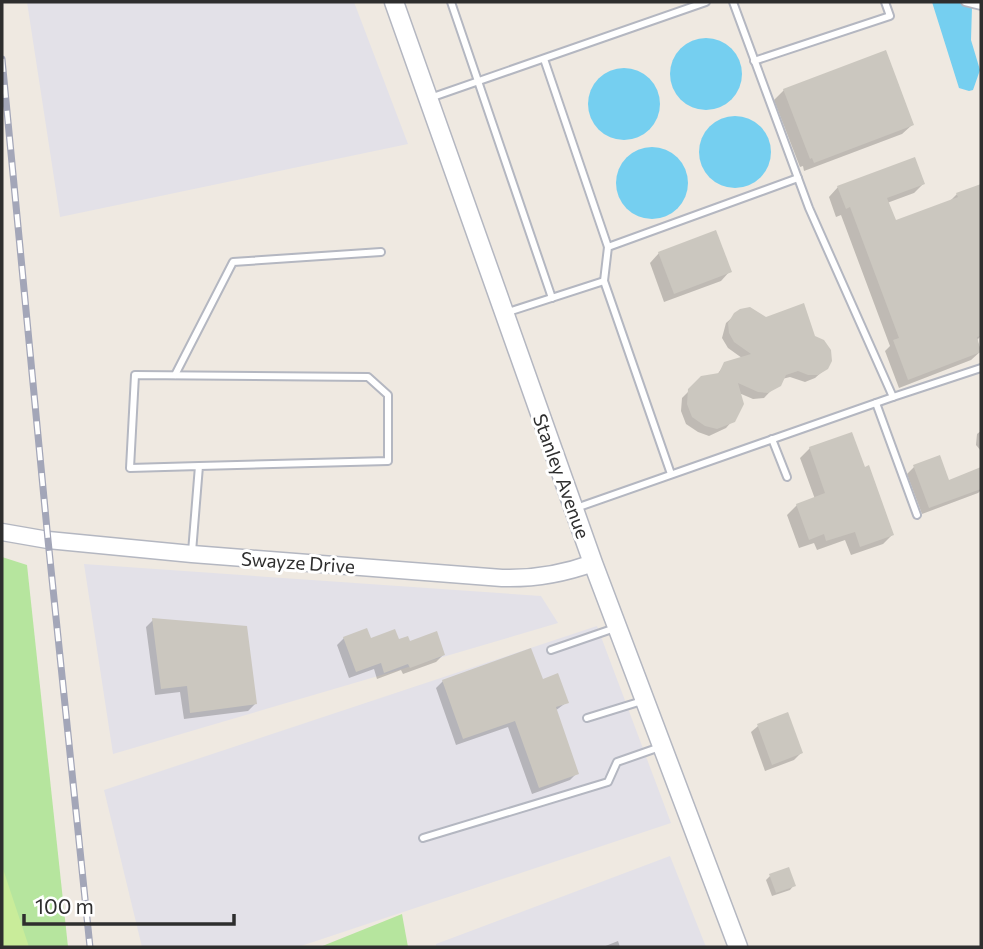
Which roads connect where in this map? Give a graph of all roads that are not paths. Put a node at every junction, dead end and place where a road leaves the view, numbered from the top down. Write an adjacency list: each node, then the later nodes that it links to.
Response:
1 (394, 2): 11 (main road, Stanley Avenue)
2 (451, 2): 10 (lane)
3 (706, 2): 8 (lane)
4 (733, 2): 9 (lane)
5 (886, 2): 9 (lane)
6 (965, 2): 7 (lane)
7 (981, 6)
8 (544, 58): 10 (lane); 13 (lane)
9 (754, 61): 12 (lane)
10 (478, 82): 11 (lane); 16 (lane)
11 (428, 99): 17 (main road, Stanley Avenue)
12 (798, 178): 13 (lane); 20 (lane)
13 (608, 247): 15 (lane)
14 (381, 252): 19 (lane)
15 (604, 281): 16 (lane); 24 (lane)
16 (552, 298): 17 (lane)
17 (503, 313): 26 (main road, Stanley Avenue)
18 (981, 368): 20 (lane)
19 (175, 375): 23 (lane); 23 (lane)
20 (892, 397): 21 (lane)
21 (876, 402): 22 (lane); 27 (lane)
22 (772, 439): 24 (lane); 25 (lane)
23 (199, 466): 29 (lane)
24 (671, 474): 26 (lane)
25 (787, 477)
26 (574, 509): 30 (main road, Stanley Avenue)
27 (917, 515)
28 (2, 532): 29 (street, Swayze Drive)
29 (192, 554): 30 (street, Swayze Drive)
30 (593, 563): 31 (main road, Stanley Avenue)
31 (617, 627): 32 (lane); 33 (main road, Stanley Avenue)
32 (551, 650)
33 (644, 700): 34 (lane); 35 (main road, Stanley Avenue)
34 (587, 718)
35 (662, 747): 36 (lane); 37 (main road, Stanley Avenue)
36 (424, 838)
37 (738, 947)

